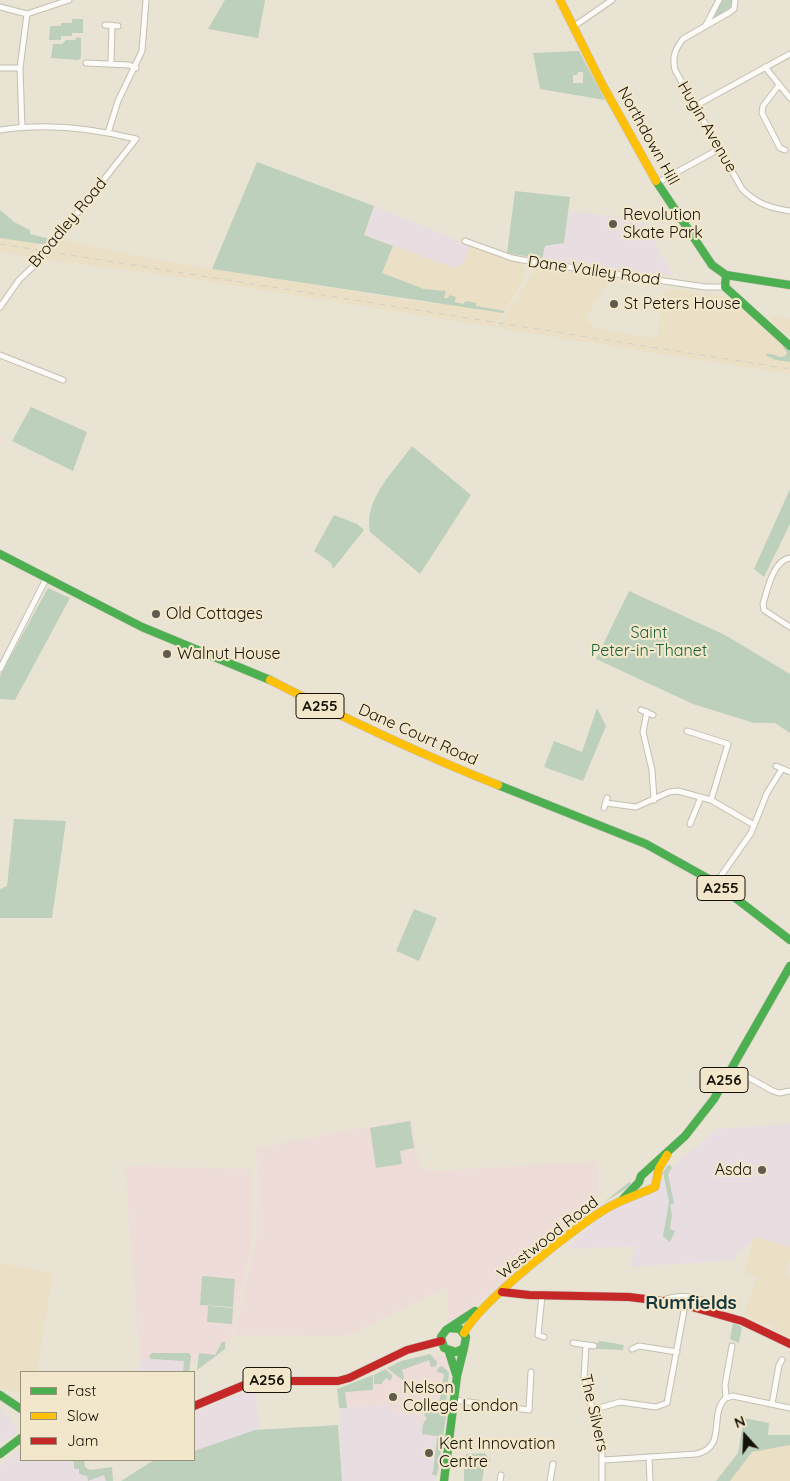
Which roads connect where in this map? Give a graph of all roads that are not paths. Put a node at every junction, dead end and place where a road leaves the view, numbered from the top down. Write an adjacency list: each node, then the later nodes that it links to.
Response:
1 (69, 0): 7 (street)
2 (146, 0): 19 (street)
3 (560, 0): 12 (main road, Northdown Hill)
4 (612, 0): 12 (street)
5 (718, 0): 11 (street)
6 (735, 0): 11 (street, Hugin Avenue)
7 (54, 2): 9 (street)
8 (0, 7): 9 (street)
9 (27, 14): 18 (street)
10 (105, 25): 15 (street)
11 (706, 25): 22 (street, Hugin Avenue)
12 (573, 27): 28 (main road, Northdown Hill)
13 (790, 54): 16 (street)
14 (86, 62): 15 (street)
15 (110, 63): 19 (street)
16 (765, 67): 20 (street); 22 (street)
17 (0, 68): 18 (street)
18 (20, 68): 23 (street)
19 (136, 68): 25 (street)
20 (779, 85): 21 (street); 27 (street)
21 (790, 98)
22 (695, 106): 26 (street, Hugin Avenue)
23 (22, 128): 24 (street); 25 (street)
24 (0, 130)
25 (108, 133): 34 (street, Broadley Road)
26 (718, 149): 28 (street); 29 (street, Hugin Avenue)
27 (785, 150)
28 (657, 183): 31 (main road, Northdown Hill)
29 (790, 211)
30 (465, 241): 33 (street, Dane Valley Road)
31 (726, 275): 32 (main road); 33 (main road)
32 (790, 286)
33 (725, 287): 35 (main road)
34 (0, 308)
35 (790, 346)
36 (0, 355): 37 (street)
37 (63, 380)
38 (0, 554): 40 (main road, Dane Court Road / A255)
39 (790, 558): 41 (street)
40 (47, 577): 42 (street); 54 (main road, Dane Court Road / A255)
41 (790, 627)
42 (0, 669)
43 (647, 712): 49 (street)
44 (694, 726): 50 (street)
45 (776, 766): 46 (street)
46 (782, 769): 47 (street); 53 (street)
47 (790, 772)
48 (701, 797): 49 (street); 50 (street); 52 (street)
49 (654, 800): 51 (street)
50 (711, 800): 53 (street)
51 (606, 803)
52 (690, 824)
53 (754, 825): 54 (street)
54 (716, 884): 55 (main road, Dane Court Road / A255)
55 (790, 940)
56 (790, 966): 57 (main road, A256)
57 (731, 1068): 58 (street); 59 (main road, A256)
58 (790, 1091)
59 (672, 1149): 60 (main road, A256); 61 (main road, A256)
60 (646, 1172): 61 (main road); 62 (main road)
61 (657, 1178): 63 (main road)
62 (639, 1182): 63 (main road); 64 (main road, Westwood Road)
63 (647, 1190): 64 (main road, Westwood Road)
64 (622, 1200): 65 (main road, Westwood Road)
65 (502, 1292): 66 (main road); 67 (main road, Westwood Road)
66 (542, 1295): 68 (main road); 73 (street)
67 (492, 1300): 71 (main road, Westwood Road); 72 (main road, Westwood Road)
68 (663, 1301): 69 (main road); 70 (street)
69 (685, 1305): 70 (main road); 83 (street)
70 (721, 1313): 76 (main road)
71 (450, 1328): 72 (main road); 74 (main road, Westwood Road)
72 (464, 1333): 80 (main road)
73 (544, 1337)
74 (441, 1341): 82 (main road); 84 (main road, A256)
75 (573, 1343): 77 (street)
76 (790, 1344)
77 (586, 1345): 78 (street); 96 (street, The Silvers)
78 (594, 1346)
79 (732, 1346): 89 (street)
80 (464, 1348): 82 (main road, A256); 87 (main road)
81 (632, 1350): 83 (street)
82 (448, 1352): 84 (main road, A256); 87 (main road)
83 (677, 1352): 96 (street)
84 (402, 1353): 93 (main road, A256)
85 (782, 1360): 92 (street)
86 (531, 1372): 90 (street)
87 (456, 1376): 90 (main road)
88 (3, 1396): 91 (main road); 94 (main road)
89 (726, 1398): 92 (street); 99 (street)
90 (454, 1400): 102 (main road)
91 (20, 1402)
92 (772, 1404): 95 (street)
93 (195, 1406)
94 (20, 1408)
95 (790, 1408)
96 (592, 1410): 100 (street, The Silvers)
97 (20, 1439): 98 (main road)
98 (0, 1454)
99 (649, 1457): 100 (street); 105 (street)
100 (604, 1460): 104 (street, The Silvers)
101 (553, 1464): 103 (street)
102 (444, 1481)
103 (550, 1481)
104 (602, 1481)
105 (650, 1481)

